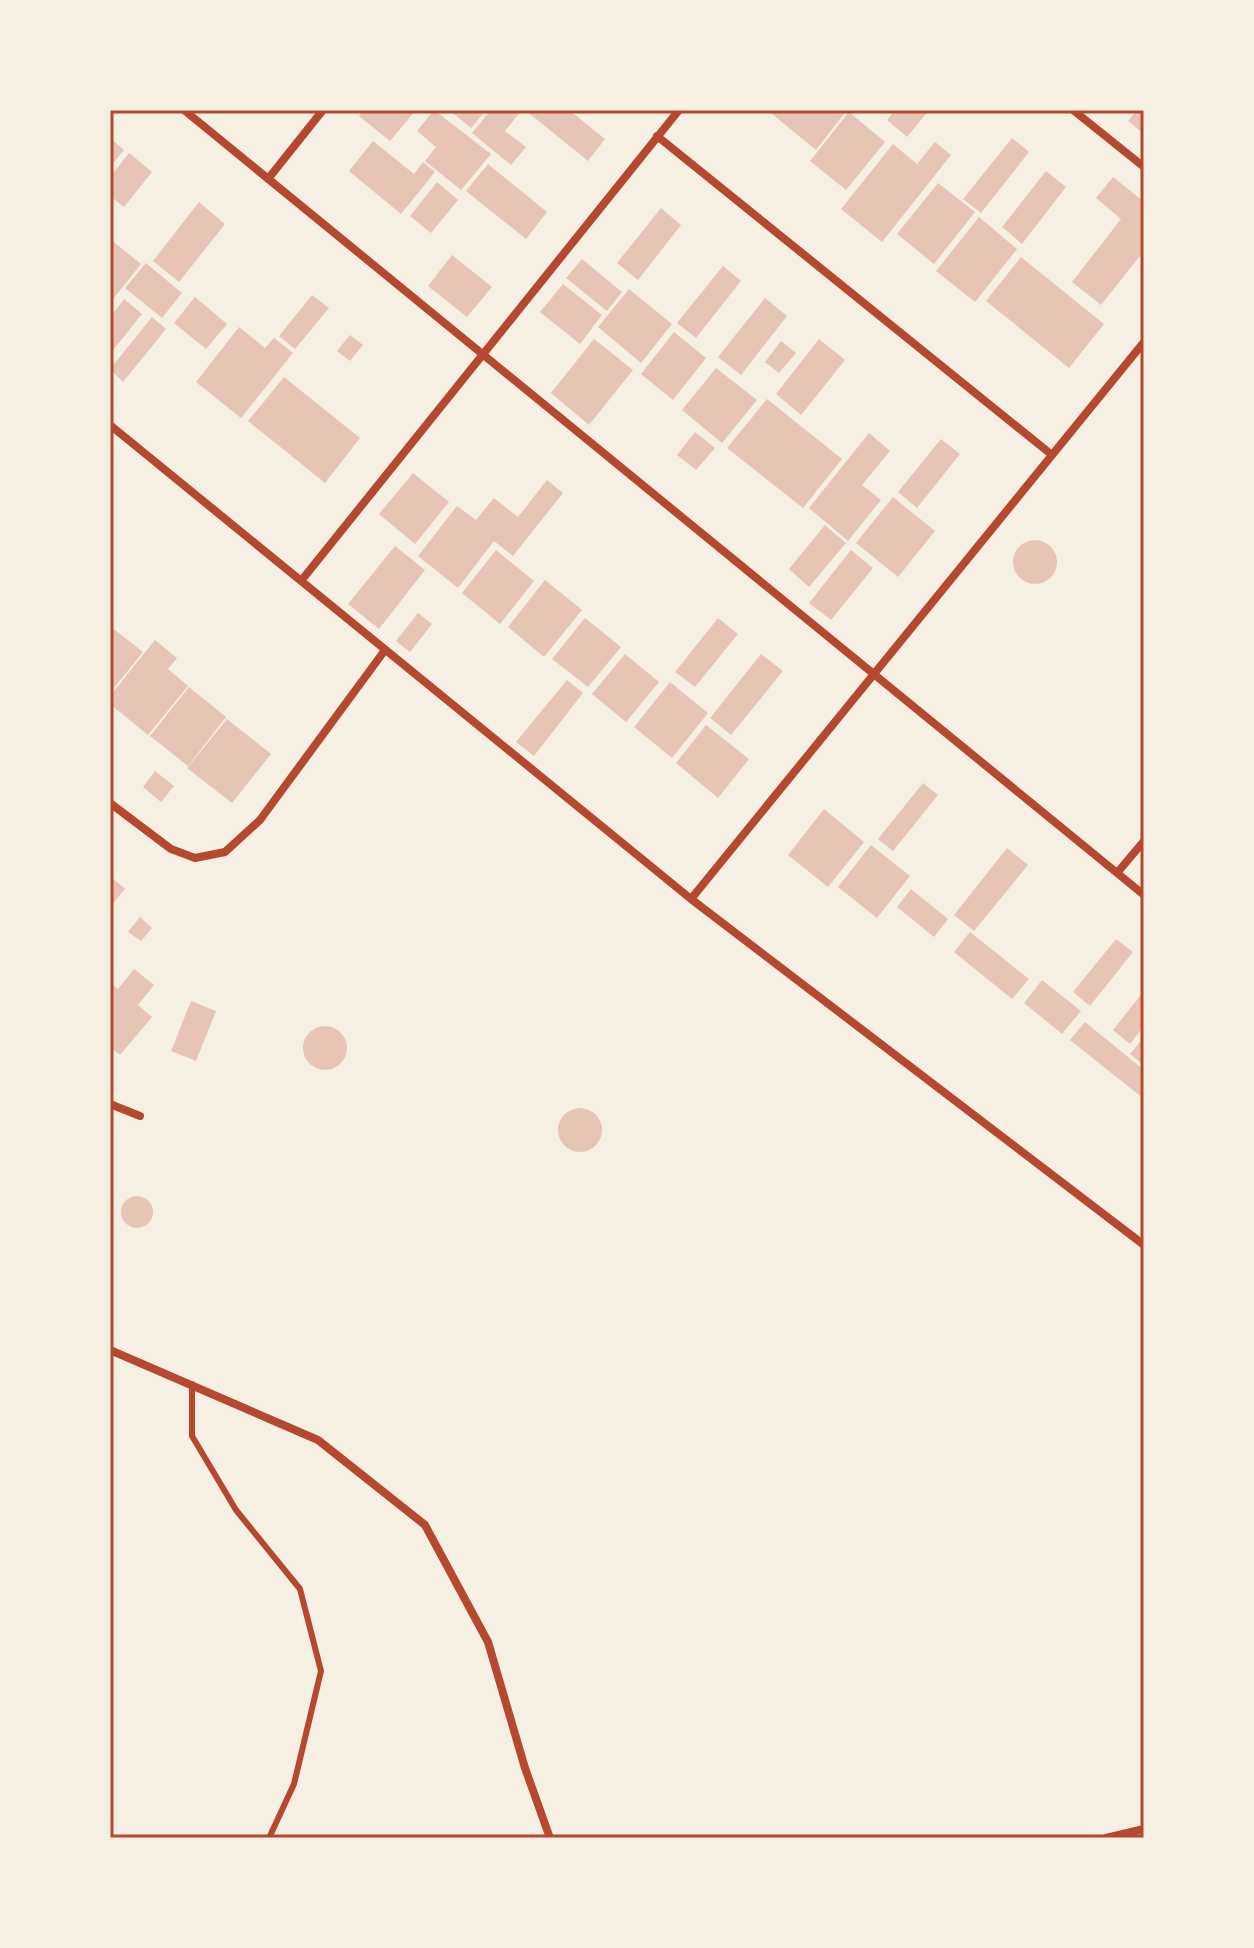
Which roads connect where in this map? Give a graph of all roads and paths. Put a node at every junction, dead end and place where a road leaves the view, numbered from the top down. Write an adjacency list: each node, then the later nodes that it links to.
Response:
1 (184, 110): 7 (street)
2 (323, 110): 7 (street)
3 (679, 110): 5 (street)
4 (1073, 110): 6 (street)
5 (657, 136): 9 (street); 11 (street)
6 (1144, 167)
7 (268, 179): 9 (street)
8 (1144, 342): 11 (street)
9 (482, 354): 12 (street); 14 (street)
10 (110, 425): 12 (street)
11 (1052, 455): 14 (street)
12 (301, 581): 13 (street)
13 (385, 650): 15 (street); 19 (street)
14 (874, 674): 17 (street); 19 (street)
15 (110, 803)
16 (1144, 841): 17 (street)
17 (1117, 873): 18 (street)
18 (1144, 895)
19 (691, 899): 22 (street)
20 (110, 1104): 21 (street)
21 (140, 1116)
22 (1144, 1245)
23 (110, 1350): 24 (street)
24 (192, 1384): 26 (lane); 27 (street)
25 (1144, 1829): 28 (street)
26 (269, 1838)
27 (550, 1838)
28 (1106, 1838)

